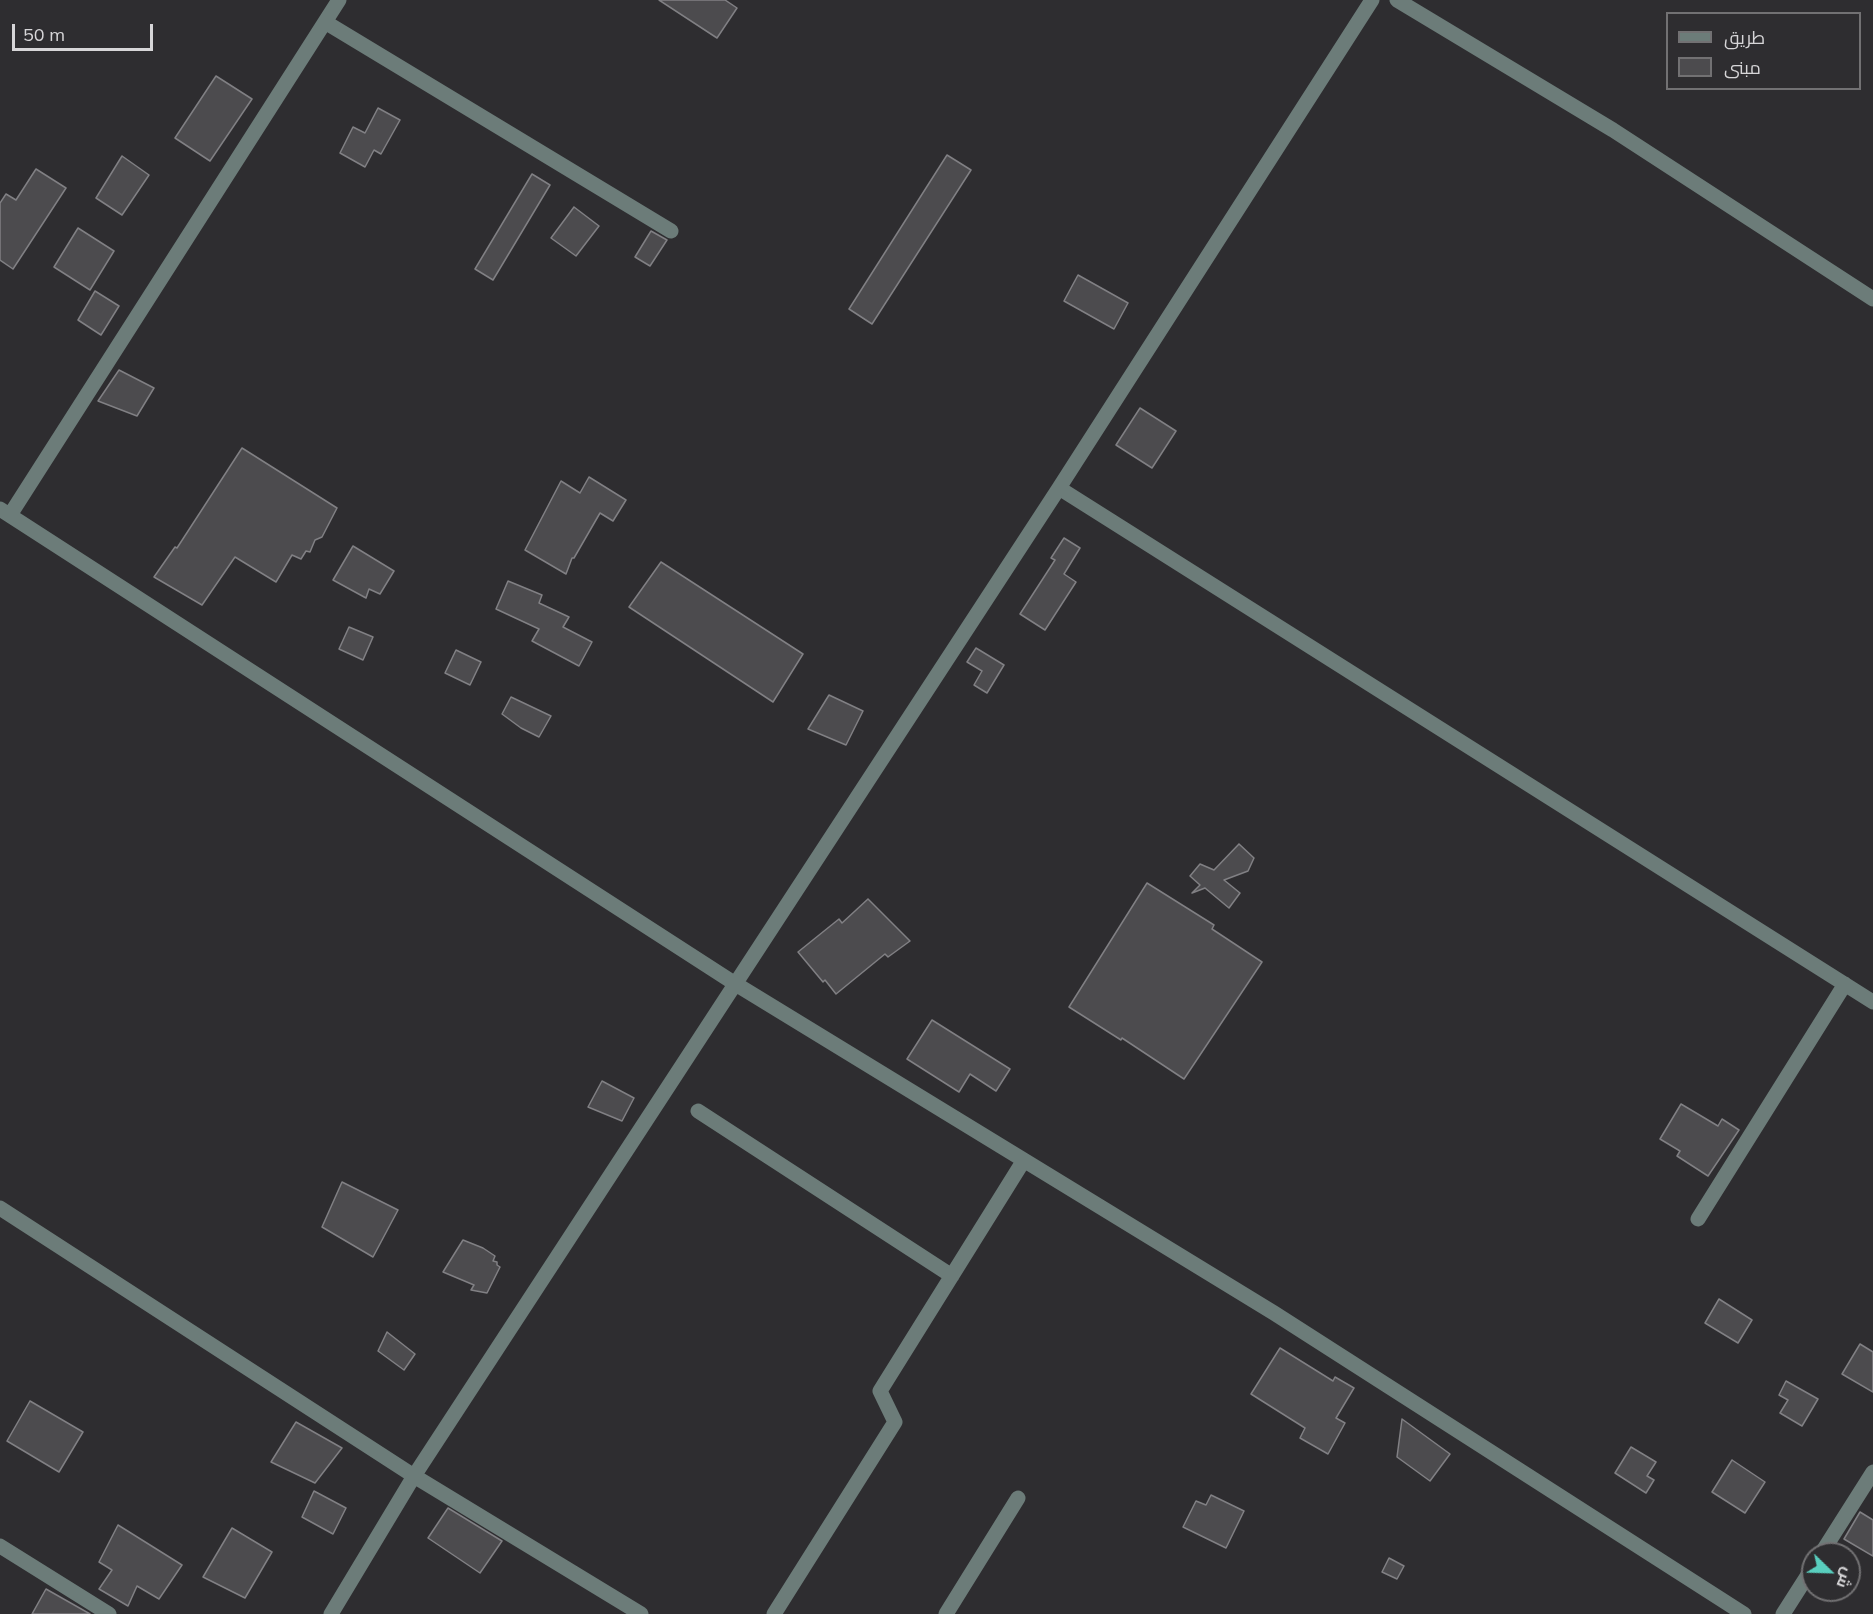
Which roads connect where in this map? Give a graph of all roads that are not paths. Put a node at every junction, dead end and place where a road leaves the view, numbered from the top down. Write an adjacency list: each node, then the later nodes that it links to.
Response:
1 (339, 0): 4 (street)
2 (1372, 0): 7 (street)
3 (1397, 0): 6 (street)
4 (325, 22): 5 (street); 8 (street)
5 (670, 231)
6 (1873, 299)
7 (1059, 488): 9 (street); 10 (street)
8 (5, 512): 9 (street)
9 (734, 983): 13 (street); 18 (street)
10 (1845, 984): 11 (street); 15 (street)
11 (1873, 1002)
12 (698, 1111): 16 (street)
13 (1024, 1160): 16 (street); 28 (street)
14 (0, 1208): 18 (street)
15 (1698, 1219)
16 (952, 1275): 26 (street)
17 (1873, 1472): 20 (street)
18 (414, 1476): 24 (street); 25 (street)
19 (1018, 1498): 27 (street)
20 (1829, 1542)
21 (0, 1546): 23 (street)
22 (1801, 1586): 29 (street)
23 (110, 1614)
24 (331, 1614)
25 (640, 1614)
26 (774, 1614)
27 (946, 1614)
28 (1744, 1614)
29 (1783, 1614)

